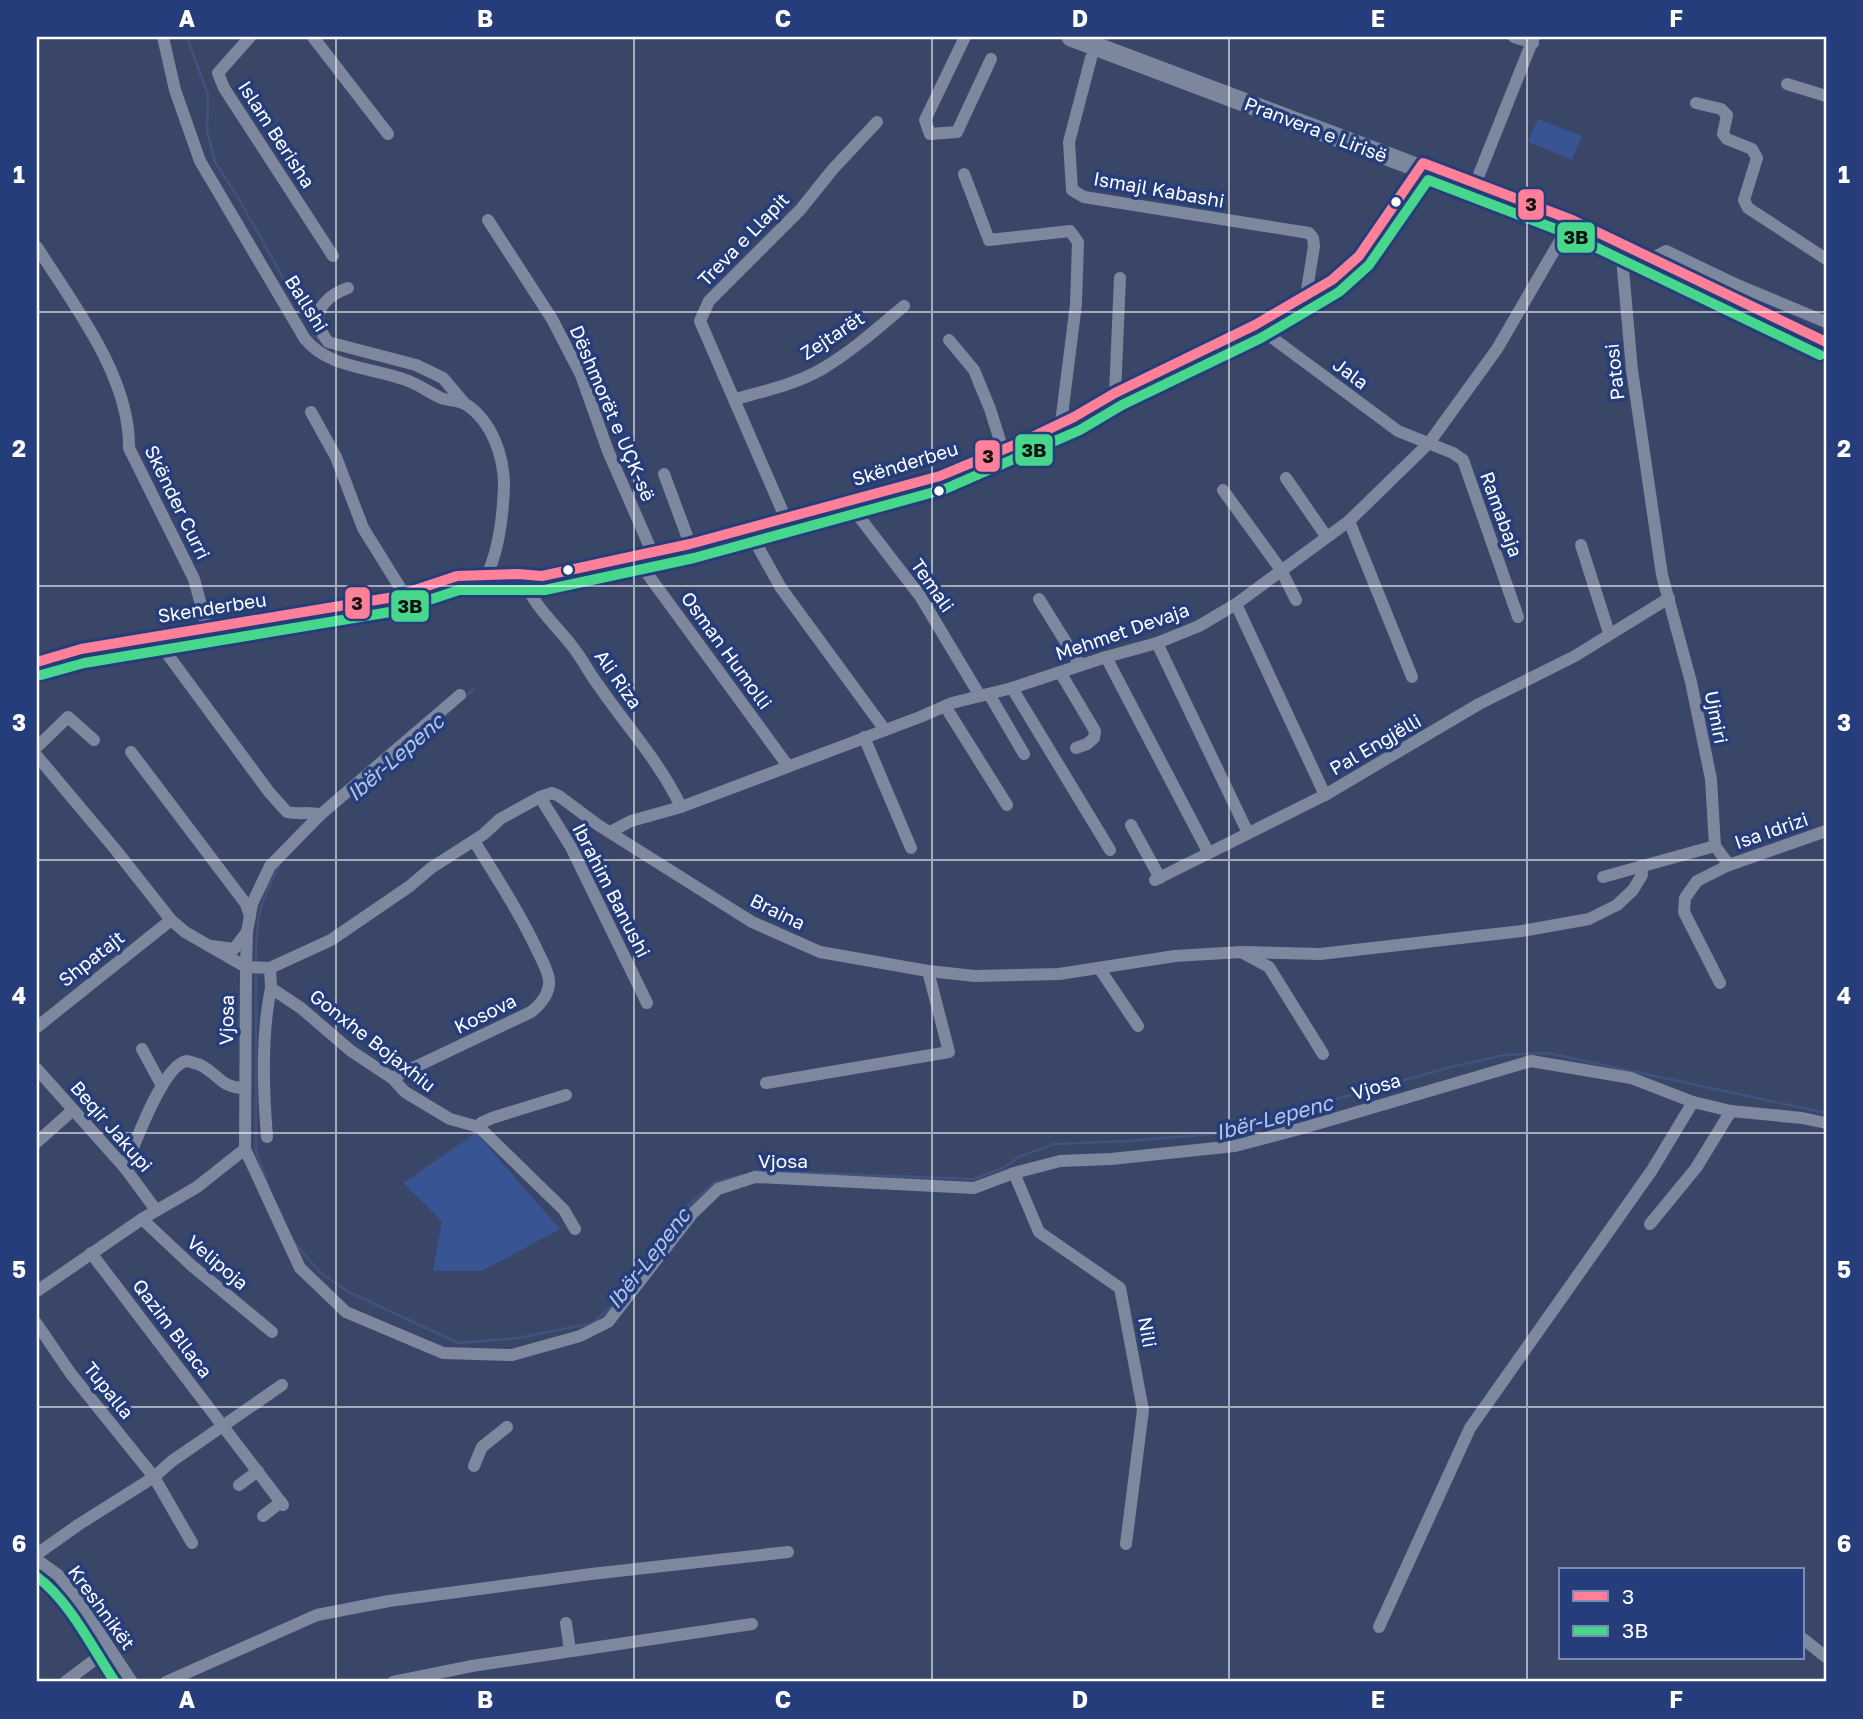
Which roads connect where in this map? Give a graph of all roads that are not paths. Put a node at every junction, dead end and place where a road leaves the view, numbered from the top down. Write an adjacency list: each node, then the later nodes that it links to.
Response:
1 (163, 37): 37 (street, Ballshi)
2 (250, 37): 23 (street, Islam Berisha)
3 (313, 37): 15 (street)
4 (965, 37): 10 (street)
5 (1071, 37): 16 (main road, Pranvera e Lirisë)
6 (1101, 37): 16 (main road, Pranvera e Lirisë)
7 (1514, 37): 8 (street)
8 (1534, 40): 18 (street)
9 (1091, 58): 28 (street, Ismajl Kabashi)
10 (991, 59)
11 (1787, 84): 12 (street)
12 (1826, 96)
13 (1696, 103): 25 (street)
14 (877, 122): 36 (street, Treva e Llapit)
15 (388, 134)
16 (1421, 165): 18 (main road, Pranvera e Lirisë); 28 (street, Skënderbeu)
17 (964, 174): 39 (street)
18 (1475, 185): 20 (main road, Pranvera e Lirisë)
19 (488, 220): 52 (street, Dëshmorët e UÇK-së)
20 (1571, 223): 21 (main road, Pranvera e Lirisë); 40 (street, Mehmet Devaja)
21 (1622, 245): 24 (main road, Pranvera e Lirisë); 34 (main road, Pranvera e Lirisë); 58 (street, Patosi)
22 (37, 247): 63 (street, Skënder Curri)
23 (332, 256)
24 (1653, 258): 30 (street); 33 (main road, Pranvera e Lirisë)
25 (1826, 260)
26 (1120, 278): 35 (street)
27 (348, 288): 37 (street)
28 (1306, 296): 31 (street, Skënderbeu)
29 (904, 306): 36 (street, Zejtarët)
30 (1826, 322)
31 (1255, 325): 35 (street, Skënderbeu); 40 (street, Jala)
32 (949, 340): 41 (street)
33 (1826, 342)
34 (1826, 349)
35 (1115, 393): 39 (street, Skënderbeu)
36 (736, 399): 46 (street, Treva e Llapit)
37 (465, 404): 56 (street, Ballshi)
38 (311, 412): 57 (street)
39 (1061, 423): 41 (street, Skënderbeu)
40 (1429, 443): 47 (street, Mehmet Devaja); 62 (street, Ramabaja)
41 (1003, 450): 45 (street, Skënderbeu)
42 (664, 474): 50 (street)
43 (1286, 478): 49 (street)
44 (1223, 490): 54 (street)
45 (847, 501): 46 (street, Skënderbeu); 74 (street, Temali)
46 (785, 517): 48 (street, Skënderbeu)
47 (1349, 521): 49 (street, Mehmet Devaja); 71 (street)
48 (748, 529): 50 (street, Skënderbeu); 76 (street)
49 (1326, 536): 54 (street, Mehmet Devaja)
50 (690, 544): 52 (street, Skënderbeu)
51 (1581, 545): 64 (street)
52 (652, 552): 53 (street, Skënderbeu)
53 (635, 557): 55 (street, Skënderbeu); 84 (street, Osman Humolli)
54 (1281, 570): 60 (street); 61 (street, Mehmet Devaja)
55 (521, 574): 56 (street, Skënderbeu); 88 (street, Ali Riza)
56 (490, 575): 57 (street, Skënderbeu)
57 (399, 596): 63 (street, Skenderbeu)
58 (1669, 598): 64 (street, Pal Engjëlli); 95 (street, Ujmiri)
59 (1039, 599): 69 (street)
60 (1296, 600)
61 (1237, 604): 66 (street, Mehmet Devaja); 85 (street)
62 (1518, 617)
63 (207, 627): 65 (street, Skenderbeu)
64 (1609, 633): 85 (street, Pal Engjëlli)
65 (153, 636): 68 (street, Skenderbeu); 89 (street)
66 (1157, 643): 67 (street, Mehmet Devaja); 93 (street)
67 (1106, 657): 69 (street, Mehmet Devaja); 97 (street)
68 (37, 662)
69 (1080, 666): 70 (street, Mehmet Devaja)
70 (1060, 672): 72 (street, Mehmet Devaja); 80 (street)
71 (1412, 677)
72 (1012, 688): 74 (street, Mehmet Devaja); 98 (street)
73 (460, 695): 89 (street, Vjosa)
74 (984, 695): 75 (street, Mehmet Devaja); 82 (street, Temali)
75 (945, 706): 76 (street, Mehmet Devaja); 87 (street)
76 (885, 730): 77 (street, Mehmet Devaja)
77 (864, 737): 84 (street, Mehmet Devaja); 96 (street)
78 (94, 740): 79 (street)
79 (37, 747)
80 (1076, 748)
81 (131, 752): 102 (street)
82 (1024, 754)
83 (37, 756): 103 (street)
84 (788, 766): 88 (street, Mehmet Devaja)
85 (1325, 794): 93 (street, Pal Engjëlli)
86 (540, 797): 92 (street, Braina); 94 (street); 113 (street, Ibrahim Banushi)
87 (1007, 805)
88 (681, 807): 92 (street, Mehmet Devaja)
89 (320, 815): 102 (street, Vjosa)
90 (1131, 825): 93 (street, Pal Engjëlli)
91 (1826, 831): 99 (street, Isa Idrizi)
92 (610, 832): 110 (street, Braina)
93 (1248, 833)
94 (474, 841): 108 (street); 119 (street, Kosova)
95 (1715, 846): 99 (street); 100 (street)
96 (911, 848)
97 (1206, 848)
98 (1110, 850)
99 (1729, 865): 111 (street)
100 (1641, 866): 101 (street); 106 (street, Braina)
101 (1603, 877)
102 (250, 916): 104 (street, Vjosa)
103 (171, 920): 105 (street); 115 (street, Shpatajt)
104 (247, 932): 105 (street); 107 (street, Vjosa)
105 (208, 946): 107 (street)
106 (1241, 952): 109 (street, Braina); 117 (street)
107 (246, 967): 108 (street); 122 (street, Vjosa)
108 (267, 968): 112 (street)
109 (1099, 968): 110 (street, Braina); 114 (street)
110 (928, 971): 120 (street)
111 (1720, 983)
112 (271, 988): 119 (street, Gonxhe Bojaxhiu); 129 (street)
113 (647, 1003)
114 (1138, 1026)
115 (37, 1027)
116 (142, 1049): 121 (street)
117 (1323, 1054)
118 (37, 1069): 125 (street, Beqir Jakupi)
119 (392, 1078): 128 (street, Gonxhe Bojaxhiu)
120 (766, 1083)
121 (162, 1086): 122 (street); 132 (street)
122 (245, 1088): 131 (street, Vjosa)
123 (566, 1095): 128 (street)
124 (1693, 1102): 126 (street, Vjosa); 133 (street, Vjosa); 157 (street)
125 (73, 1110): 130 (street); 132 (street, Beqir Jakupi)
126 (1731, 1111): 127 (street, Vjosa); 136 (street)
127 (1826, 1123)
128 (479, 1127): 137 (street, Gonxhe Bojaxhiu)
129 (267, 1137)
130 (37, 1142)
131 (245, 1149): 133 (street, Vjosa); 134 (street)
132 (125, 1168): 134 (street, Beqir Jakupi)
133 (1014, 1173): 151 (street, Nili)
134 (156, 1210): 135 (street)
135 (142, 1219): 138 (street); 141 (street, Velipoja)
136 (1650, 1224)
137 (575, 1228)
138 (91, 1253): 139 (street); 143 (street, Qazim Bllaca)
139 (37, 1291)
140 (37, 1324): 147 (street, Tupalla)
141 (272, 1332)
142 (282, 1385): 143 (street)
143 (224, 1426): 146 (street, Qazim Bllaca); 147 (street)
144 (507, 1427): 145 (street)
145 (474, 1466)
146 (258, 1471): 148 (street); 149 (street, Qazim Bllaca)
147 (154, 1477): 150 (street); 153 (street)
148 (239, 1485)
149 (263, 1516)
150 (192, 1543)
151 (1126, 1544)
152 (788, 1552): 164 (street)
153 (37, 1554)
154 (37, 1560): 159 (street, Kreshnikët)
155 (566, 1623): 160 (street)
156 (752, 1624): 160 (street)
157 (1379, 1627)
158 (1804, 1640): 161 (street)
159 (109, 1649): 162 (street); 163 (street, Kreshnikët)
160 (570, 1651): 165 (street)
161 (1826, 1657)
162 (60, 1679)
163 (132, 1682)
164 (166, 1682)
165 (393, 1682)

